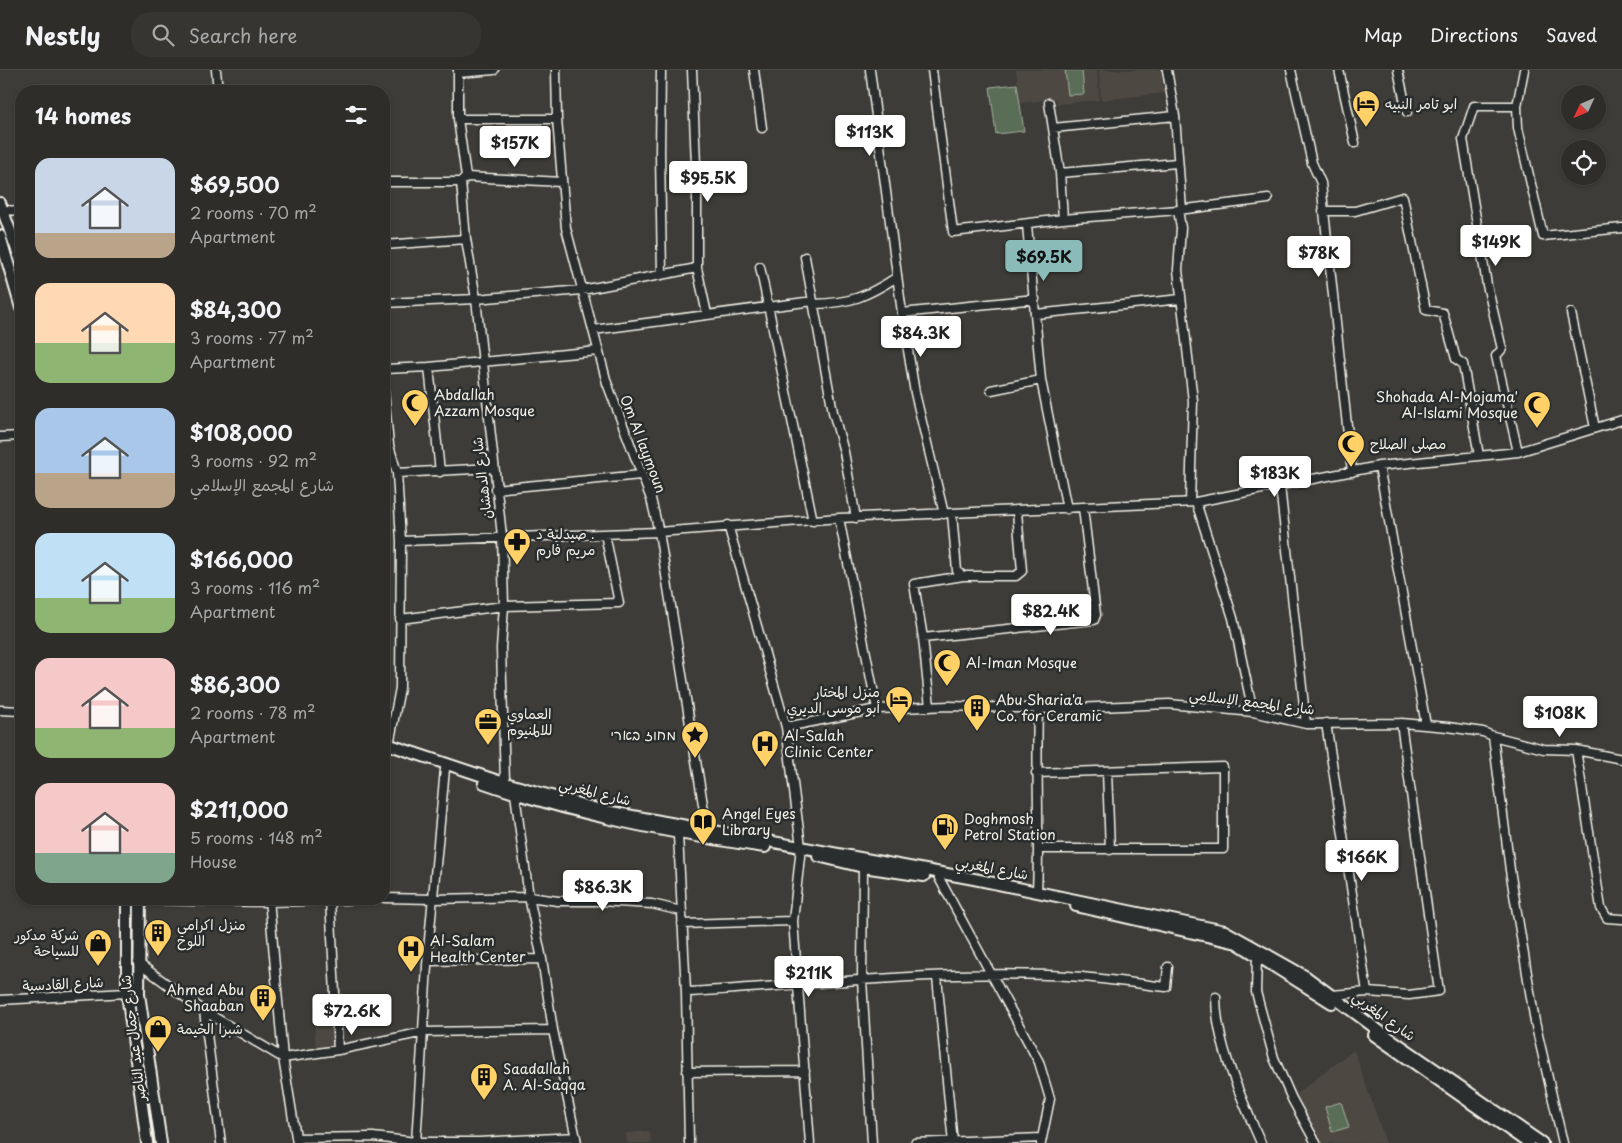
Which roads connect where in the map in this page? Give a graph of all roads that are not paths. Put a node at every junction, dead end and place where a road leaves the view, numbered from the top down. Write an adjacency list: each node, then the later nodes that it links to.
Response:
1 (216, 70): 15 (street)
2 (494, 70): 14 (street)
3 (556, 70): 21 (street, Om Al laymoun)
4 (661, 70): 46 (street)
5 (692, 70): 45 (street)
6 (754, 70): 22 (street)
7 (870, 70): 47 (street)
8 (932, 70): 36 (street)
9 (1167, 70): 19 (street)
10 (1291, 70): 34 (street)
11 (1340, 70): 24 (street)
12 (1398, 70): 18 (street)
13 (1524, 70): 17 (street)
14 (458, 71): 20 (street, شارع الدهشان)
15 (217, 85)
16 (1049, 103): 23 (street)
17 (1517, 106): 37 (street); 71 (street)
18 (1407, 112)
19 (1175, 116): 23 (street); 25 (street)
20 (458, 119): 21 (street); 27 (street, شارع الدهشان)
21 (557, 119): 29 (street, Om Al laymoun)
22 (762, 128)
23 (1053, 128): 26 (street)
24 (1355, 143)
25 (1177, 163): 26 (street); 33 (street)
26 (1060, 173): 35 (street)
27 (463, 180): 28 (street); 29 (street); 39 (street, شارع الدهشان)
28 (390, 182)
29 (562, 182): 49 (street, Om Al laymoun)
30 (1268, 199): 33 (street)
31 (2, 207): 32 (street); 40 (main road)
32 (15, 209)
33 (1180, 210): 35 (street); 52 (street)
34 (1323, 212): 73 (street); 77 (street)
35 (1063, 219): 36 (street)
36 (1026, 224): 51 (street)
37 (1622, 228)
38 (0, 236): 42 (main road)
39 (466, 239): 41 (street); 50 (street, شارع الدهشان)
40 (15, 244)
41 (390, 245)
42 (3, 247): 48 (main road)
43 (805, 257): 54 (street)
44 (760, 267): 55 (street)
45 (697, 268): 46 (street); 58 (street)
46 (662, 274): 49 (street)
47 (897, 277): 54 (street); 56 (street)
48 (15, 288)
49 (582, 290): 50 (street); 60 (street, Om Al laymoun)
50 (476, 299): 53 (street); 62 (street, شارع الدهشان)
51 (1035, 299): 56 (street); 59 (street)
52 (1181, 299): 59 (street); 82 (street)
53 (390, 303)
54 (813, 303): 55 (street); 88 (street)
55 (769, 307): 58 (street); 89 (street)
56 (902, 313): 86 (street)
57 (1571, 313): 68 (street)
58 (707, 314): 60 (street)
59 (1036, 314): 65 (street)
60 (593, 330): 61 (street, Om Al laymoun)
61 (598, 351): 62 (street); 79 (street, Om Al laymoun)
62 (482, 363): 63 (street); 75 (street, شارع الدهشان)
63 (428, 367): 64 (street); 76 (street)
64 (390, 369)
65 (1041, 380): 66 (street); 84 (street)
66 (991, 390)
67 (1622, 420): 68 (street)
68 (1595, 428): 71 (street)
69 (15, 436): 70 (street)
70 (0, 437)
71 (1518, 452): 73 (street)
72 (390, 453): 78 (street)
73 (1479, 456): 74 (street)
74 (1379, 466): 77 (street); 108 (street)
75 (493, 468): 76 (street); 81 (street, شارع الدهشان)
76 (440, 472): 78 (street)
77 (1352, 472): 80 (street)
78 (397, 473): 94 (street)
79 (641, 475): 81 (street); 91 (street, Om Al laymoun)
80 (1280, 486): 82 (street); 107 (street)
81 (495, 489): 93 (street, شارع الدهشان)
82 (1193, 502): 83 (street); 104 (street)
83 (1083, 508): 84 (street); 98 (street)
84 (1067, 509): 85 (street)
85 (1017, 512): 86 (street); 95 (street)
86 (948, 514): 88 (street); 95 (street)
87 (839, 518): 88 (street); 89 (street); 100 (street)
88 (856, 518)
89 (813, 520): 90 (street)
90 (728, 526): 91 (street); 109 (street)
91 (660, 532): 92 (street); 121 (street, Om Al laymoun)
92 (606, 534): 93 (street); 96 (street)
93 (502, 536): 94 (street); 96 (street, شارع الدهشان)
94 (401, 541): 97 (street)
95 (962, 576): 98 (street)
96 (504, 606): 97 (street); 119 (street, شارع الدهشان)
97 (400, 619): 110 (street)
98 (923, 638): 99 (street)
99 (930, 707): 100 (street, شارع المجمع الإسلامي); 101 (street, شارع المجمع الإسلامي)
100 (877, 708): 109 (street, شارع المجمع الإسلامي)
101 (1038, 709): 104 (street, شارع المجمع الإسلامي); 118 (street)
102 (0, 710): 103 (street)
103 (15, 711)
104 (1253, 712): 107 (street, شارع المجمع الإسلامي)
105 (1326, 723): 106 (street, شارع المجمع الإسلامي); 107 (street, شارع المجمع الإسلامي); 150 (street)
106 (1401, 723): 108 (street, شارع المجمع الإسلامي); 150 (street)
107 (1306, 724)
108 (1426, 725): 111 (street, شارع المجمع الإسلامي)
109 (786, 727): 123 (street)
110 (390, 729)
111 (1493, 736): 114 (street, شارع المجمع الإسلامي); 179 (street)
112 (390, 747): 119 (main road, شارع المغربي)
113 (390, 748): 116 (main road, شارع المغربي)
114 (1576, 750): 115 (street, شارع المجمع الإسلامي); 137 (street)
115 (1622, 759)
116 (445, 769): 120 (main road, شارع المغربي); 131 (street)
117 (1107, 771): 118 (street); 125 (street); 125 (street)
118 (1036, 773): 124 (street)
119 (505, 782): 120 (street); 121 (main road, شارع المغربي)
120 (516, 794): 122 (main road, شارع المغربي); 129 (street)
121 (707, 829): 123 (main road, شارع المغربي)
122 (678, 835): 123 (main road, شارع المغربي); 136 (street)
123 (801, 849): 126 (main road, شارع المغربي); 128 (main road, شارع المغربي); 138 (street)
124 (1039, 849): 125 (street); 128 (street)
125 (1110, 850)
126 (863, 867): 127 (main road, شارع المغربي); 147 (street)
127 (939, 878): 140 (main road, شارع المغربي); 145 (street)
128 (1037, 891): 152 (main road, شارع المغربي)
129 (529, 896): 131 (street); 136 (street); 141 (street)
130 (390, 898): 131 (street)
131 (434, 900): 142 (street)
132 (127, 905): 151 (main road, شارع جمال عبد الناصر)
133 (140, 905): 143 (main road, شارع جمال عبد الناصر)
134 (269, 905): 159 (street)
135 (330, 905): 158 (street)
136 (681, 910): 139 (street)
137 (1622, 919)
138 (793, 921): 139 (street); 148 (street)
139 (682, 924): 149 (street)
140 (1256, 956): 176 (street); 177 (main road, شارع المغربي)
141 (542, 958): 142 (street); 156 (street)
142 (428, 961): 157 (street)
143 (138, 963): 155 (street); 169 (main road, شارع جمال عبد الناصر)
144 (1168, 966): 145 (street)
145 (994, 976): 146 (street); 165 (street)
146 (938, 977): 147 (street); 167 (street)
147 (862, 980): 148 (street); 173 (street)
148 (797, 986): 149 (street); 160 (street)
149 (686, 992): 161 (street)
150 (1367, 992): 152 (street)
151 (127, 993): 154 (street, شارع القادسية); 168 (main road, شارع جمال عبد الناصر)
152 (1332, 995): 178 (main road, شارع المغربي)
153 (1216, 997): 175 (street)
154 (0, 1000)
155 (204, 1011): 159 (street); 170 (street)
156 (553, 1030): 157 (street); 164 (street)
157 (424, 1032): 158 (street); 166 (street)
158 (338, 1050): 159 (street)
159 (283, 1058): 162 (street)
160 (805, 1071): 161 (street); 172 (street)
161 (687, 1072): 171 (street)
162 (297, 1140): 163 (street)
163 (365, 1140): 166 (street)
164 (576, 1140): 166 (street)
165 (1041, 1140): 167 (street)
166 (416, 1142)
167 (953, 1142): 174 (street)
168 (147, 1143)
169 (161, 1143)
170 (221, 1143)
171 (689, 1143)
172 (810, 1143)
173 (872, 1143)
174 (915, 1143)
175 (1261, 1143)
176 (1316, 1143)
177 (1528, 1143)
178 (1542, 1143)
179 (1563, 1143)

